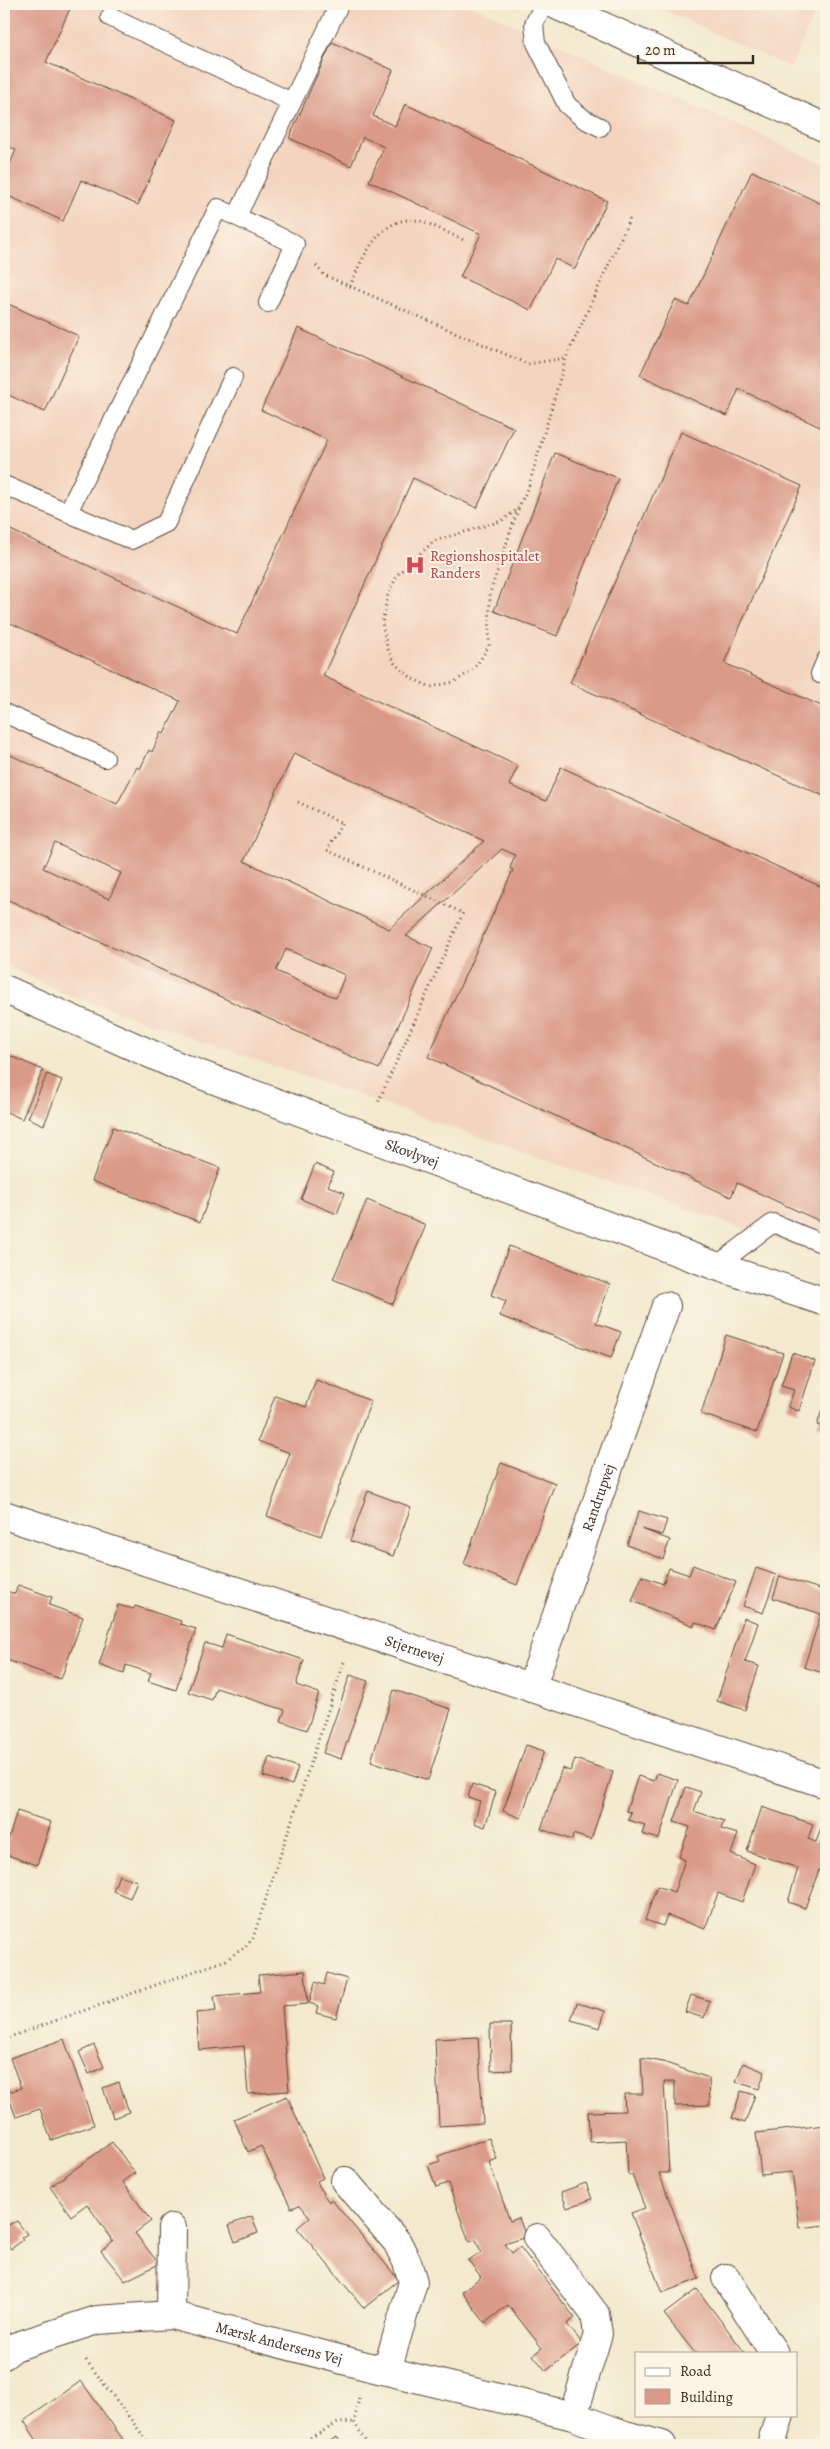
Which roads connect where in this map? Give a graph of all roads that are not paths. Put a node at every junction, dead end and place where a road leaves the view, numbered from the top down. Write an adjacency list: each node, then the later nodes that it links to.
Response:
1 (544, 4): 6 (lane)
2 (554, 4): 7 (street)
3 (338, 7): 5 (lane)
4 (110, 17): 5 (lane)
5 (292, 102): 8 (lane)
6 (600, 127)
7 (826, 128)
8 (237, 216): 9 (lane); 12 (lane)
9 (268, 303)
10 (233, 377): 12 (lane)
11 (4, 485): 12 (lane)
12 (68, 512)
13 (4, 713): 14 (lane)
14 (104, 758)
15 (4, 989): 17 (street, Skovlyvej)
16 (826, 1245): 17 (lane)
17 (716, 1266): 18 (street, Skovlyvej)
18 (826, 1302)
19 (666, 1306): 21 (street, Randrupvej)
20 (4, 1515): 21 (street, Stjernevej)
21 (531, 1688): 22 (street, Stjernevej)
22 (826, 1784)
23 (344, 2181): 30 (street)
24 (172, 2228): 27 (street)
25 (537, 2238): 31 (street)
26 (726, 2278): 28 (street)
27 (171, 2315): 29 (street, Mærsk Andersens Vej); 30 (street, Mærsk Andersens Vej)
28 (773, 2352)
29 (4, 2355)
30 (376, 2368): 31 (street, Mærsk Andersens Vej)
31 (573, 2416): 33 (street, Mærsk Andersens Vej)
32 (780, 2416): 34 (street)
33 (662, 2445)
34 (771, 2445)

